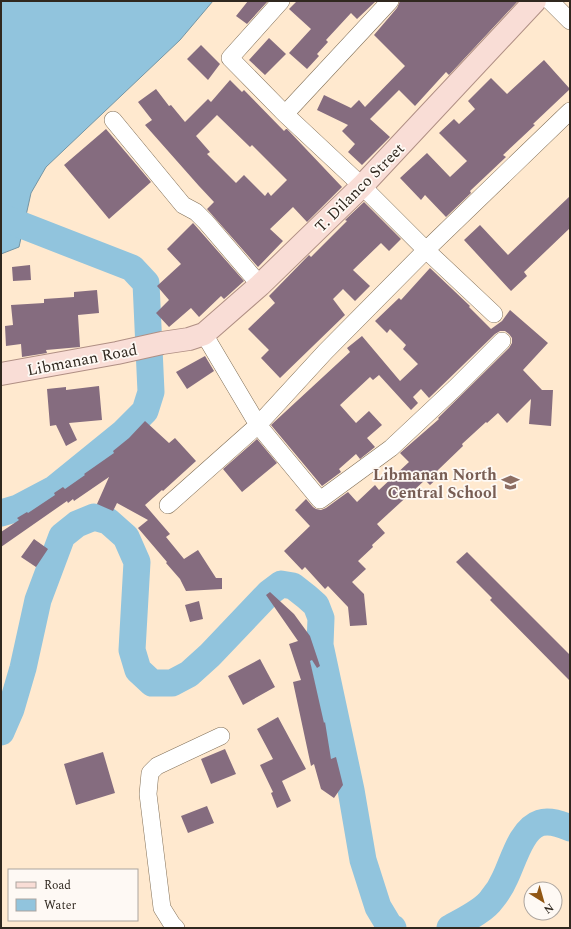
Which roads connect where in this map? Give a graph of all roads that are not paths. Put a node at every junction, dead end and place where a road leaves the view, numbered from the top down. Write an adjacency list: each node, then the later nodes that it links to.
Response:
1 (280, 1): 7 (street)
2 (390, 1): 7 (street)
3 (536, 1): 9 (main road, T. Dilanco Street)
4 (550, 1): 5 (street)
5 (570, 21)
6 (570, 111): 10 (street)
7 (285, 114): 9 (street)
8 (113, 120): 11 (street)
9 (362, 186): 10 (street); 11 (main road, T. Dilanco Street)
10 (426, 250): 12 (street); 17 (street)
11 (260, 285): 13 (main road, T. Dilanco Street)
12 (494, 314)
13 (204, 334): 15 (main road, T. Dilanco Street); 17 (street)
14 (502, 341): 17 (street)
15 (162, 343): 16 (main road, Libmanan Road)
16 (1, 374)
17 (258, 425): 18 (street)
18 (168, 505)
19 (221, 736): 20 (street)
20 (176, 928)

